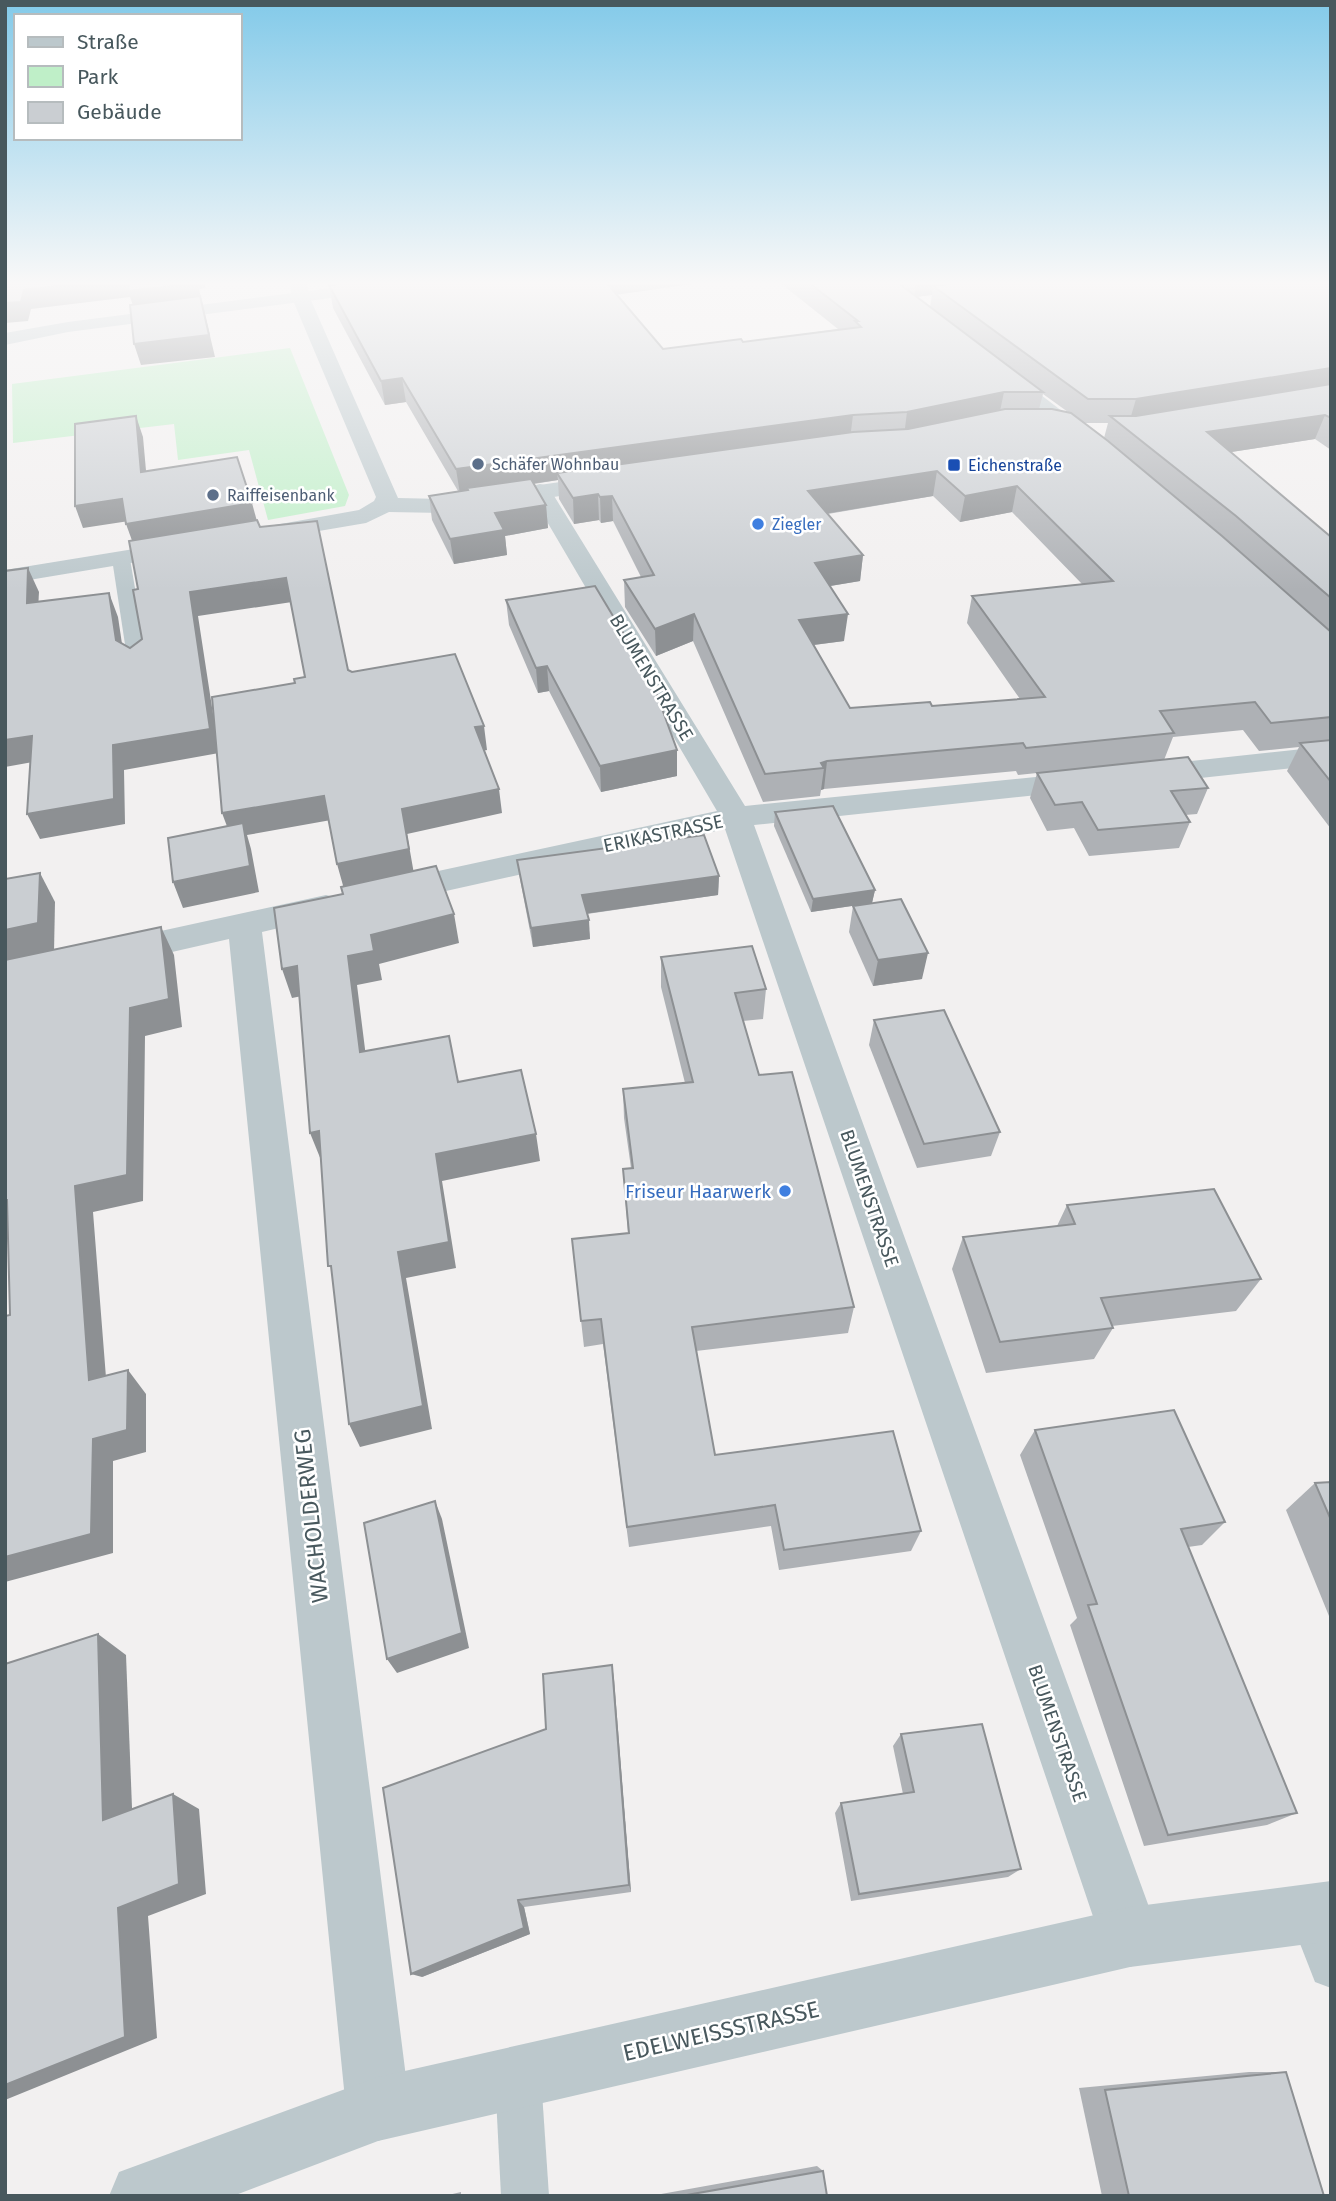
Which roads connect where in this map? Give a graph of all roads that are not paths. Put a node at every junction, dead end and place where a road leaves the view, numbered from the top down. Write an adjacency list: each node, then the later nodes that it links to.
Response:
1 (337, 385): 10 (street)
2 (1016, 385): 4 (street)
3 (1035, 425): 4 (street)
4 (1077, 432): 5 (street); 6 (street); 7 (street)
5 (1103, 432)
6 (1057, 444)
7 (1109, 458)
8 (634, 478): 9 (street)
9 (540, 491): 10 (street); 17 (street, BLUMENSTRASSE)
10 (384, 505): 11 (street)
11 (244, 537)
12 (203, 544): 13 (street)
13 (121, 559): 14 (street); 15 (lane)
14 (5, 577)
15 (138, 664)
16 (1331, 755): 17 (street, ERIKASTRASSE)
17 (736, 817): 18 (street, ERIKASTRASSE); 21 (street, BLUMENSTRASSE)
18 (244, 924): 19 (street, ERIKASTRASSE); 23 (street, WACHOLDERWEG)
19 (85, 960)
20 (1324, 1930): 21 (street, EDELWEISSSTRASSE)
21 (1130, 1937): 22 (street, EDELWEISSSTRASSE)
22 (518, 2077): 23 (street, EDELWEISSSTRASSE); 25 (lane)
23 (378, 2109): 24 (street, EDELWEISSSTRASSE)
24 (143, 2196)
25 (525, 2196)

